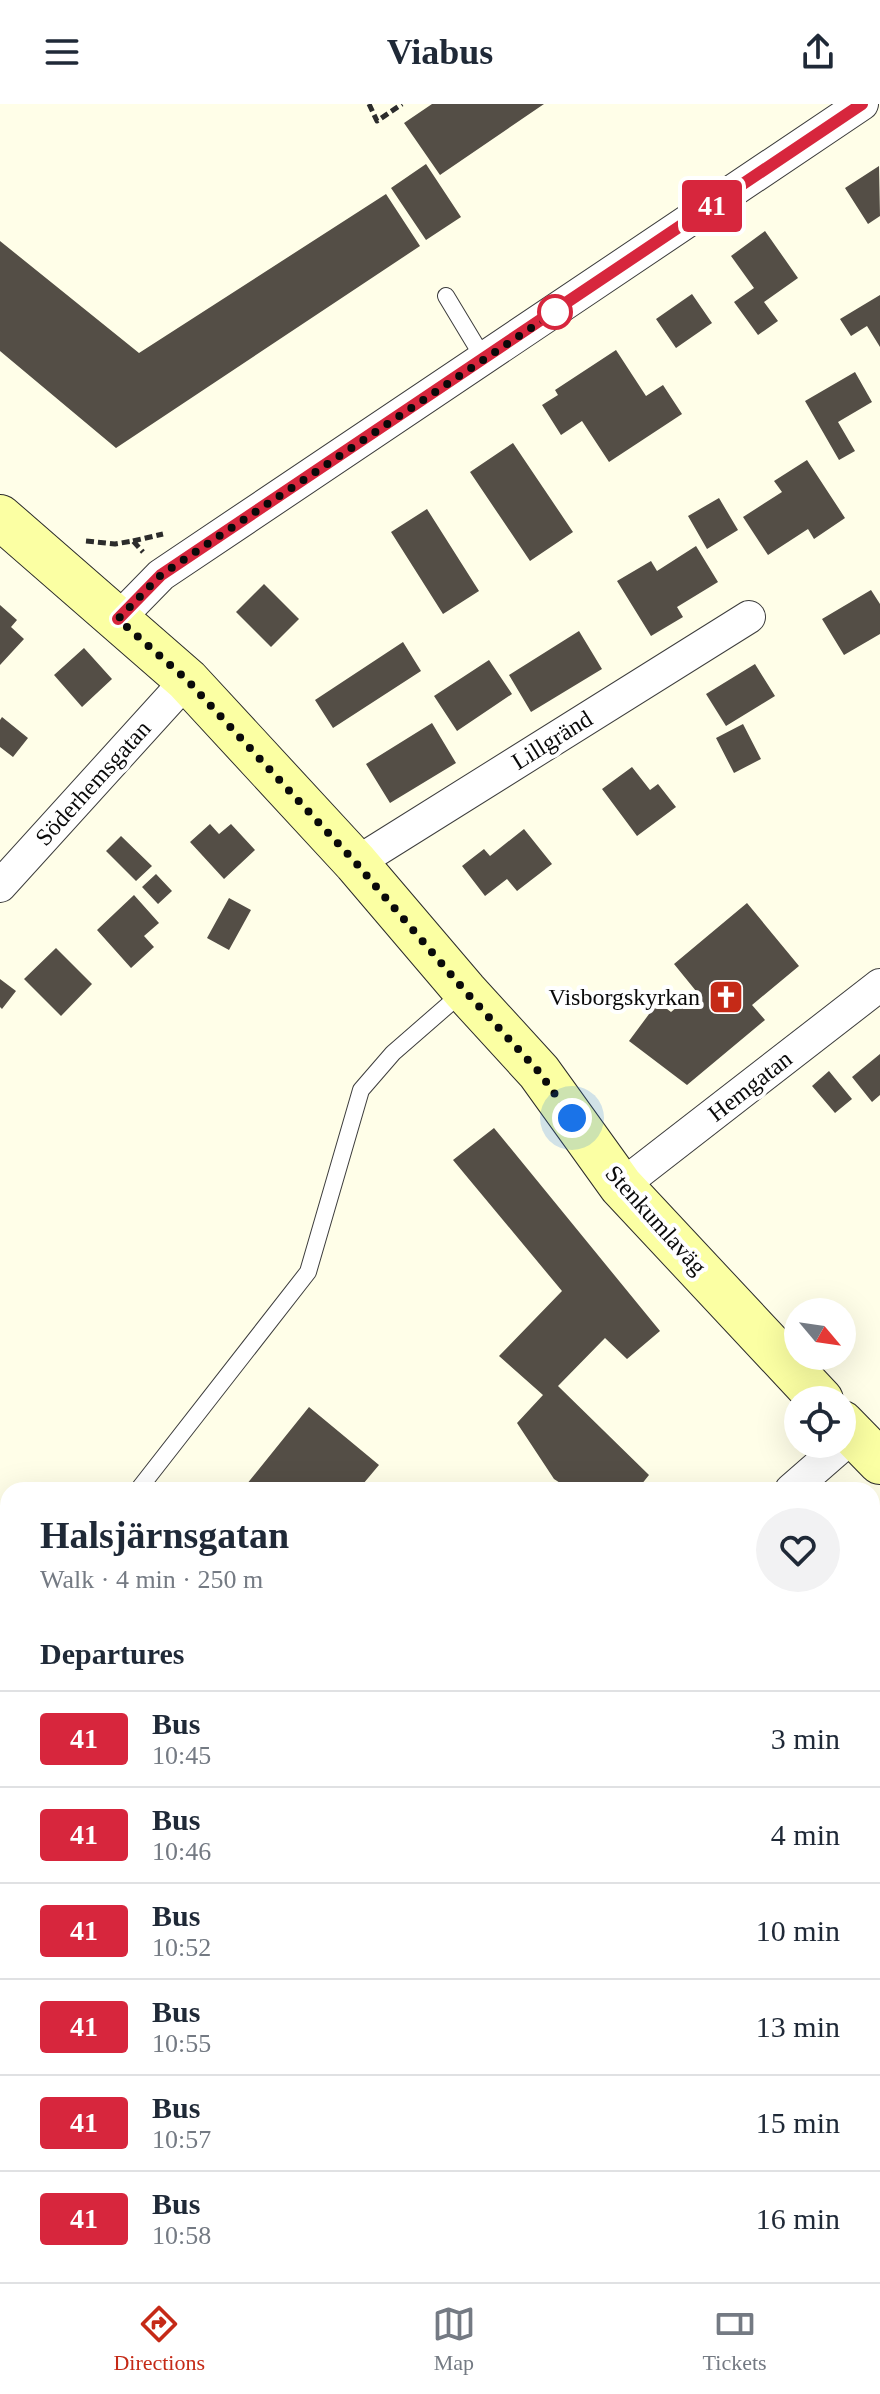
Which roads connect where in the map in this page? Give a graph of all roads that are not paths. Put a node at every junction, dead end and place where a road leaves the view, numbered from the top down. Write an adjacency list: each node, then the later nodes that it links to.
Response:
1 (862, 104): 3 (street)
2 (446, 296): 3 (lane)
3 (484, 359): 6 (street)
4 (0, 517): 6 (street, Stenkumlaväg)
5 (749, 617): 8 (street, Lillgränd)
6 (118, 619): 7 (street, Stenkumlaväg)
7 (187, 680): 8 (street, Stenkumlaväg); 9 (street, Söderhemsgatan)
8 (356, 863): 11 (street, Stenkumlaväg)
9 (0, 886)
10 (880, 985): 12 (street, Hemgatan)
11 (465, 991): 12 (street, Stenkumlaväg); 15 (lane)
12 (621, 1186): 13 (street, Stenkumlaväg)
13 (808, 1386)
14 (859, 1440): 16 (street)
15 (144, 1482)
16 (802, 1482)

